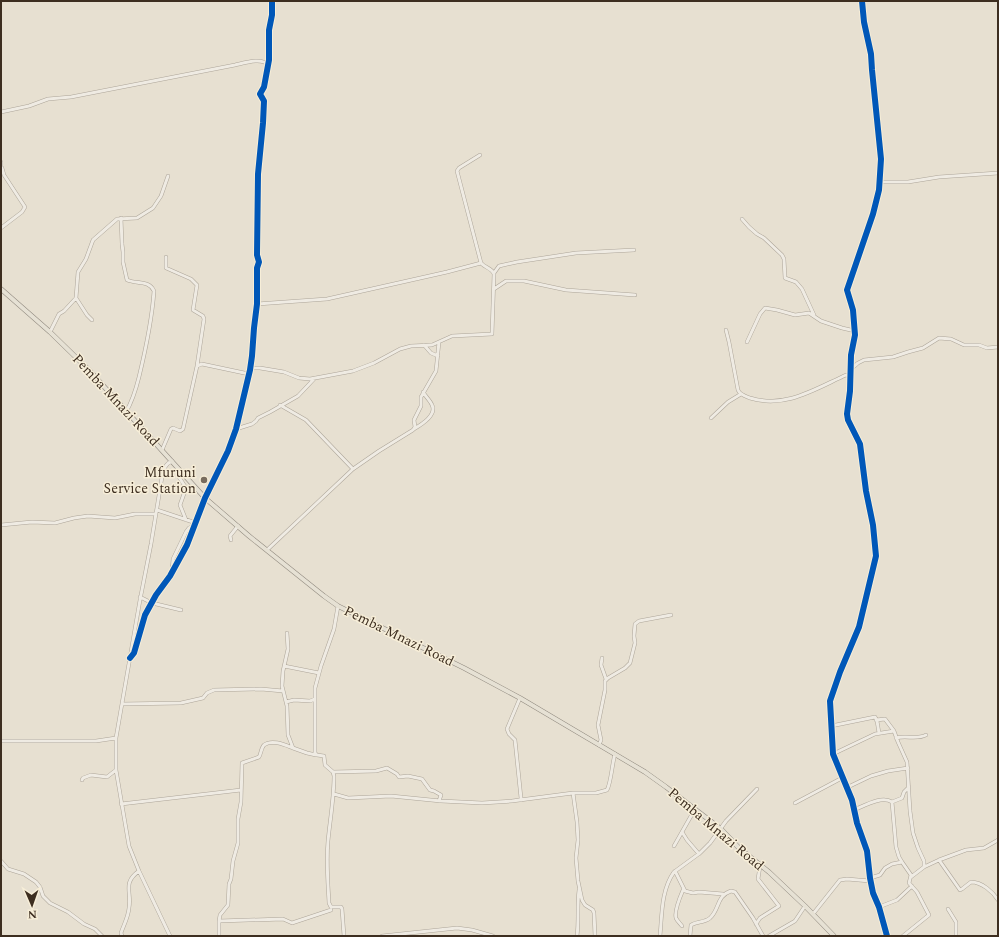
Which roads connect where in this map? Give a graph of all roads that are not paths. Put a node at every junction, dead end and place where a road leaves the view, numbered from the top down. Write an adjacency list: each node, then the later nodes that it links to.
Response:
1 (272, 1): 3 (street)
2 (862, 1): 10 (street)
3 (268, 65): 4 (street); 22 (street)
4 (1, 112)
5 (480, 155): 16 (street)
6 (1, 162): 7 (street)
7 (1, 169): 13 (street)
8 (998, 173): 10 (street)
9 (168, 176): 11 (street)
10 (880, 182): 26 (street)
11 (121, 218): 21 (street); 41 (street)
12 (742, 219): 23 (street)
13 (1, 228)
14 (634, 250): 17 (street)
15 (166, 257): 33 (street)
16 (481, 262): 17 (street); 22 (street)
17 (494, 273): 19 (street)
18 (1, 289): 27 (main road, Pemba Mnazi Road)
19 (494, 289): 20 (street); 28 (street)
20 (635, 295)
21 (76, 298): 24 (street); 27 (street)
22 (257, 304): 35 (street)
23 (814, 315): 26 (street); 29 (street)
24 (92, 320)
25 (726, 330): 39 (street)
26 (854, 331): 34 (street)
27 (50, 332): 41 (main road, Pemba Mnazi Road)
28 (439, 342): 30 (street); 32 (street)
29 (747, 342)
30 (424, 345): 32 (street); 37 (street)
31 (998, 346): 34 (street)
32 (438, 356): 38 (street)
33 (197, 366): 35 (street); 45 (street)
34 (850, 369): 36 (street)
35 (250, 372): 37 (street); 43 (street)
36 (850, 376): 39 (street); 75 (street)
37 (315, 378): 40 (street)
38 (423, 392): 44 (street); 44 (street)
39 (741, 394): 42 (street)
40 (280, 405): 43 (street); 47 (street)
41 (126, 412): 45 (main road, Pemba Mnazi Road)
42 (711, 418)
43 (236, 429): 49 (street)
44 (414, 429): 47 (street)
45 (162, 450): 46 (main road, Pemba Mnazi Road)
46 (172, 461): 48 (main road, Pemba Mnazi Road); 50 (street)
47 (353, 469): 56 (street)
48 (182, 471): 49 (main road, Pemba Mnazi Road); 51 (street)
49 (205, 498): 52 (street); 54 (main road, Pemba Mnazi Road)
50 (156, 512): 51 (street); 53 (street); 58 (street)
51 (186, 520): 52 (street)
52 (196, 524): 57 (street); 57 (street)
53 (1, 525)
54 (238, 526): 55 (street); 56 (main road, Pemba Mnazi Road)
55 (231, 540)
56 (267, 550): 60 (main road, Pemba Mnazi Road)
57 (172, 573): 59 (street)
58 (140, 598): 59 (street); 64 (street)
59 (152, 603): 61 (street); 64 (street)
60 (338, 606): 67 (street); 70 (main road, Pemba Mnazi Road)
61 (181, 610)
62 (671, 615): 68 (street)
63 (287, 633): 66 (street)
64 (130, 658): 73 (street)
65 (602, 658): 68 (street)
66 (284, 666): 67 (street); 69 (street)
67 (319, 673): 71 (street)
68 (606, 679): 82 (street)
69 (283, 691): 72 (street); 73 (street)
70 (520, 698): 82 (main road, Pemba Mnazi Road); 98 (street)
71 (315, 699): 72 (street); 86 (street)
72 (286, 702): 83 (street)
73 (122, 704): 79 (street)
74 (876, 720): 75 (street); 76 (street); 77 (street)
75 (831, 726): 85 (street)
76 (894, 731): 77 (street); 80 (street)
77 (879, 733): 85 (street)
78 (926, 735): 80 (street)
79 (116, 738): 81 (street); 88 (street)
80 (896, 738): 87 (street)
81 (1, 741)
82 (599, 745): 84 (main road, Pemba Mnazi Road)
83 (293, 748): 86 (street); 95 (street)
84 (615, 754): 96 (street); 103 (main road, Pemba Mnazi Road)
85 (833, 754): 90 (street)
86 (318, 755): 89 (street)
87 (908, 768): 92 (street); 93 (street)
88 (116, 770): 91 (street); 102 (street)
89 (333, 772): 97 (street); 99 (street)
90 (842, 778): 92 (street); 101 (street)
91 (82, 780)
92 (846, 788): 104 (street)
93 (909, 788): 100 (street); 114 (street)
94 (758, 789): 105 (street)
95 (241, 790): 102 (street); 129 (street)
96 (574, 793): 98 (street); 120 (street)
97 (334, 794): 99 (street); 137 (street)
98 (522, 800): 99 (street)
99 (440, 801)
100 (892, 802): 104 (street); 112 (street)
101 (795, 803)
102 (121, 804): 115 (street)
103 (695, 809): 105 (main road, Pemba Mnazi Road); 106 (street)
104 (854, 810): 118 (street)
105 (721, 829): 109 (street); 113 (main road, Pemba Mnazi Road)
106 (682, 832): 108 (street); 109 (street)
107 (998, 840): 110 (street)
108 (674, 846)
109 (699, 854): 116 (street)
110 (939, 860): 114 (street); 123 (street)
111 (1, 861): 133 (street)
112 (902, 862): 117 (street); 118 (street)
113 (760, 866): 124 (main road, Pemba Mnazi Road); 130 (street)
114 (924, 867): 117 (street)
115 (139, 871): 134 (street); 135 (street)
116 (675, 872): 121 (street); 142 (street)
117 (911, 877): 119 (street)
118 (870, 880): 125 (street); 128 (street)
119 (912, 886): 125 (street); 148 (street)
120 (579, 888): 140 (street); 141 (street)
121 (683, 890): 122 (street); 131 (street)
122 (723, 894): 130 (street); 143 (street)
123 (998, 900)
124 (805, 906): 128 (main road, Pemba Mnazi Road); 145 (street)
125 (879, 907): 147 (street)
126 (948, 909): 149 (street)
127 (331, 910): 129 (street)
128 (813, 914): 146 (main road, Pemba Mnazi Road)
129 (218, 921): 136 (street)
130 (756, 924): 144 (street)
131 (682, 926)
132 (406, 934): 138 (street); 139 (street)
133 (102, 936)
134 (122, 936)
135 (170, 936)
136 (219, 936)
137 (344, 936)
138 (382, 936)
139 (493, 936)
140 (577, 936)
141 (596, 936)
142 (660, 936)
143 (690, 936)
144 (763, 936)
145 (769, 936)
146 (834, 936)
147 (887, 936)
148 (903, 936)
149 (956, 936)

